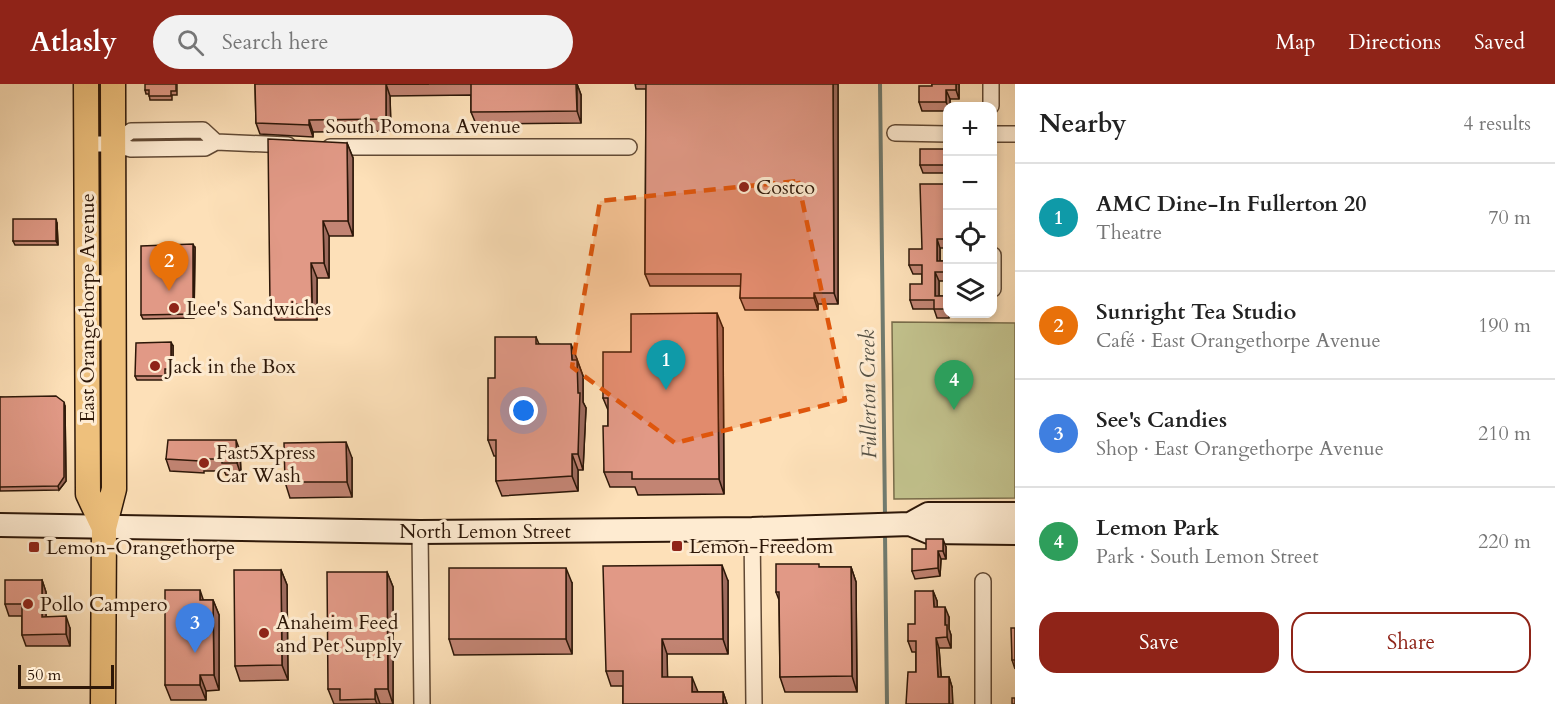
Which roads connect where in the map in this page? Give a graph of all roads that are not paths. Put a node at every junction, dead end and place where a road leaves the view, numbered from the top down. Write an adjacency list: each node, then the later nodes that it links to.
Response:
1 (86, 84): 9 (main road, East Orangethorpe Avenue)
2 (113, 84): 10 (main road, East Orangethorpe Avenue)
3 (991, 84): 4 (street)
4 (991, 102)
5 (895, 133): 6 (street)
6 (943, 134)
7 (997, 134): 8 (street)
8 (1015, 134)
9 (87, 144): 10 (street, South Pomona Avenue); 15 (main road, East Orangethorpe Avenue)
10 (113, 144): 11 (street, South Pomona Avenue); 15 (main road, East Orangethorpe Avenue)
11 (629, 147)
12 (1015, 514): 14 (street)
13 (0, 525): 15 (street, North Lemon Street)
14 (904, 525): 16 (street, North Lemon Street); 18 (street)
15 (104, 528): 17 (street, North Lemon Street); 20 (main road, East Orangethorpe Avenue)
16 (752, 529): 17 (street, North Lemon Street); 22 (street)
17 (420, 532): 21 (street)
18 (1015, 533)
19 (983, 581): 23 (street)
20 (103, 704)
21 (422, 704)
22 (754, 704)
23 (983, 704)

